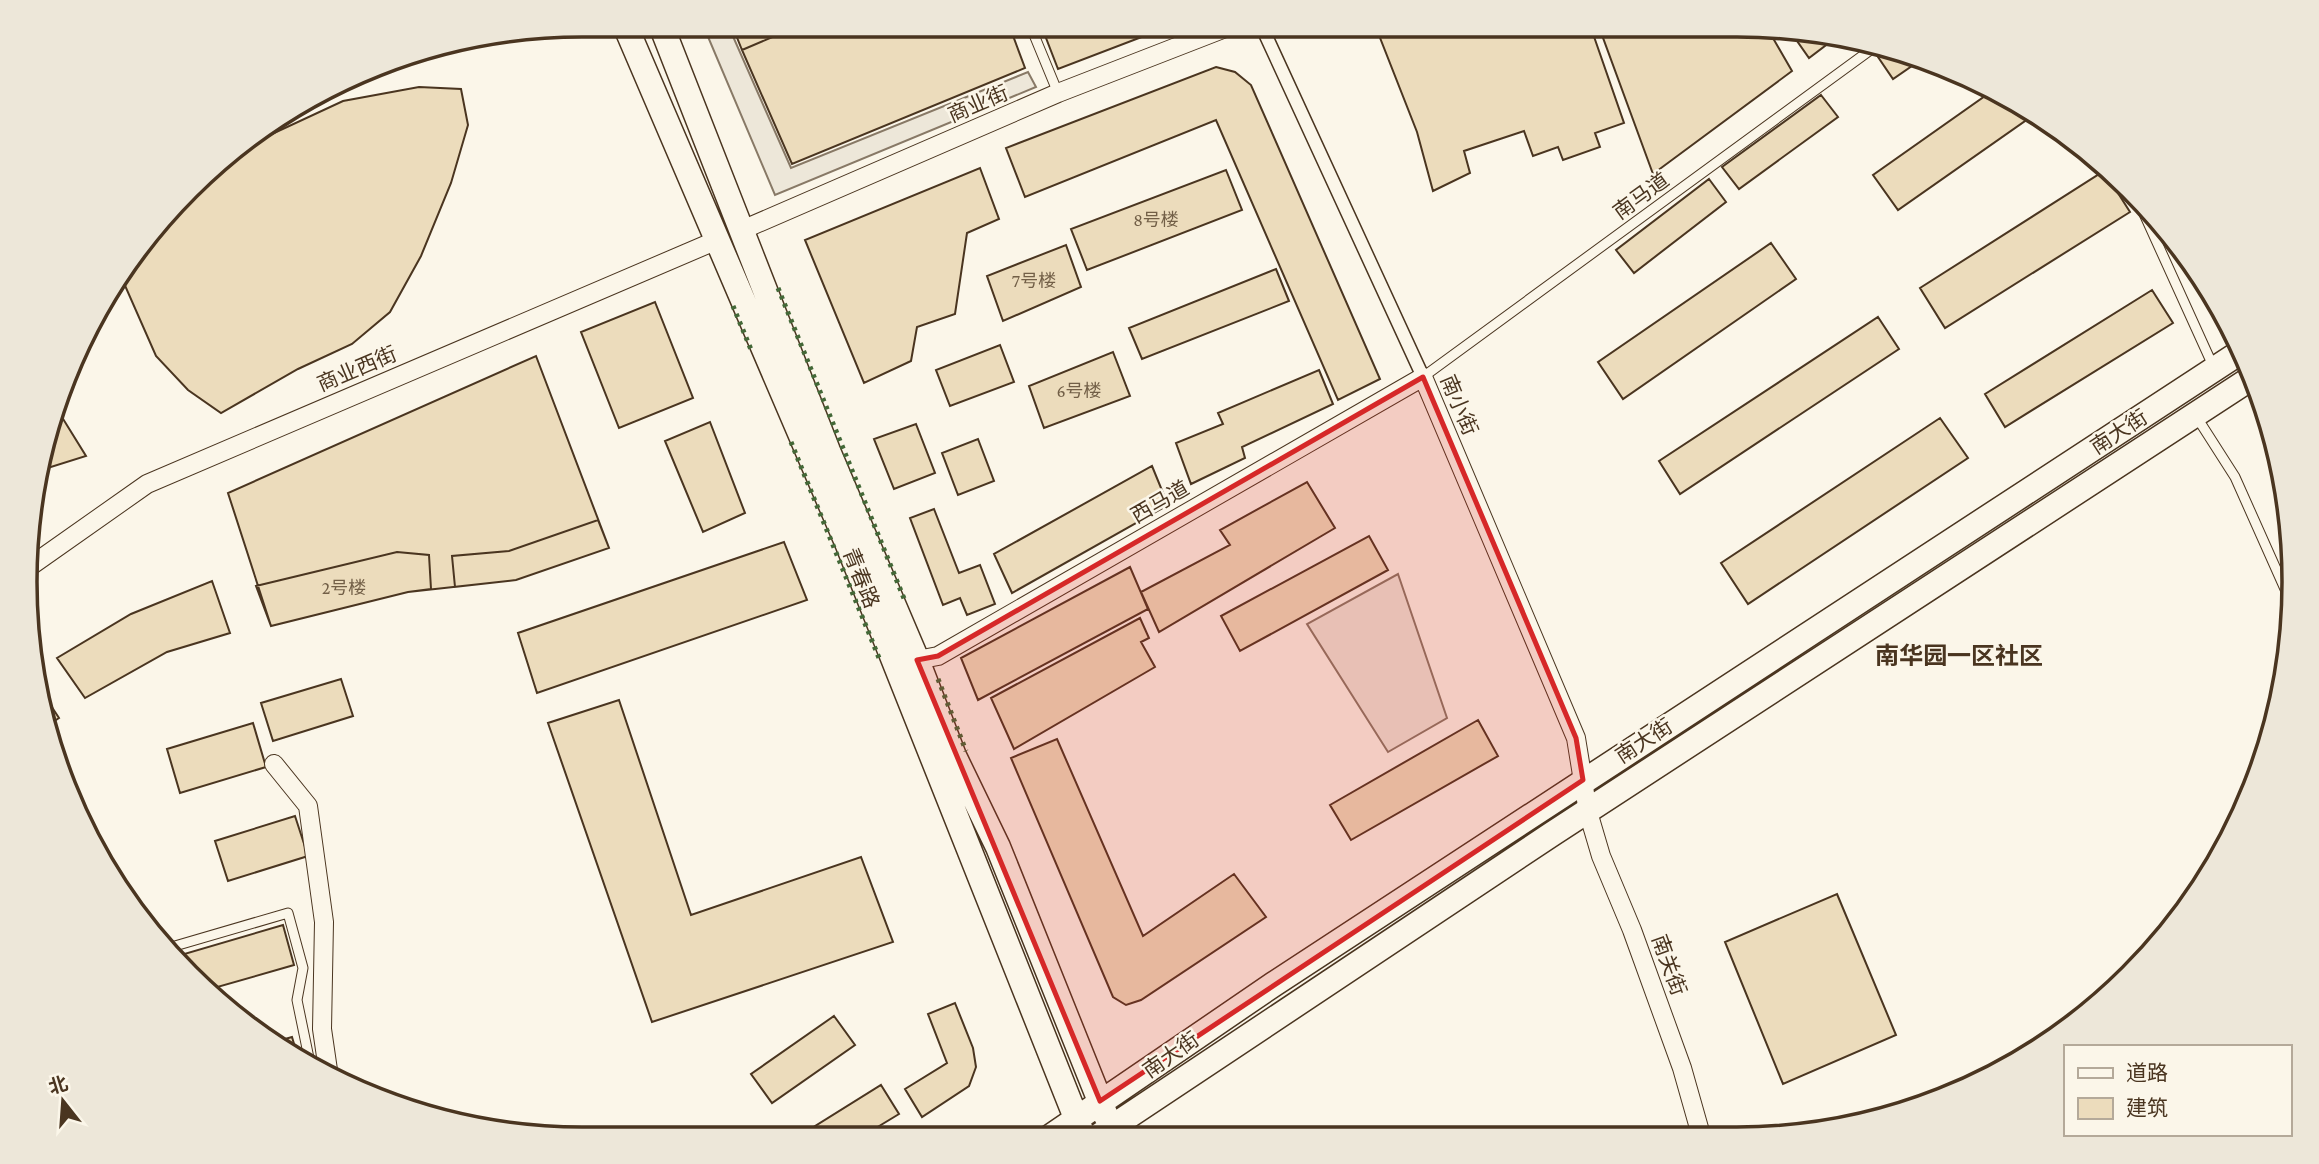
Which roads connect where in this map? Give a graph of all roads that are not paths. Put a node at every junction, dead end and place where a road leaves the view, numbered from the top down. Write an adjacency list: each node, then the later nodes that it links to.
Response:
1 (630, 37): 10 (main road, 青春路)
2 (666, 37): 9 (main road, 青春路)
3 (1035, 37): 7 (lane)
4 (1202, 37): 7 (street, 商业街)
5 (1267, 37): 13 (street, 南小街)
6 (1867, 52): 13 (lane, 南马道)
7 (1058, 93): 9 (street, 商业街)
8 (2149, 224): 12 (lane)
9 (742, 230): 18 (main road, 青春路)
10 (715, 241): 16 (street, 商业西街); 26 (main road, 青春路)
11 (2233, 357): 12 (main road, 南大街)
12 (2215, 369): 20 (main road, 南大街)
13 (1423, 377): 18 (street, 西马道); 20 (street, 南小街)
14 (2244, 383): 15 (main road, 南大街)
15 (2195, 414): 17 (lane); 21 (main road, 南大街)
16 (38, 561)
17 (2282, 582)
18 (917, 660): 25 (main road, 青春路)
19 (274, 764): 24 (street)
20 (1583, 780): 21 (street, 南小街); 25 (main road, 南大街)
21 (1588, 812): 29 (main road, 南大街); 30 (street, 南关街)
22 (176, 946): 23 (lane)
23 (308, 1053)
24 (327, 1064)
25 (1100, 1101): 27 (main road, 南大街); 28 (main road, 青春路)
26 (1080, 1127)
27 (1081, 1127)
28 (1106, 1127)
29 (1116, 1127)
30 (1699, 1127)

